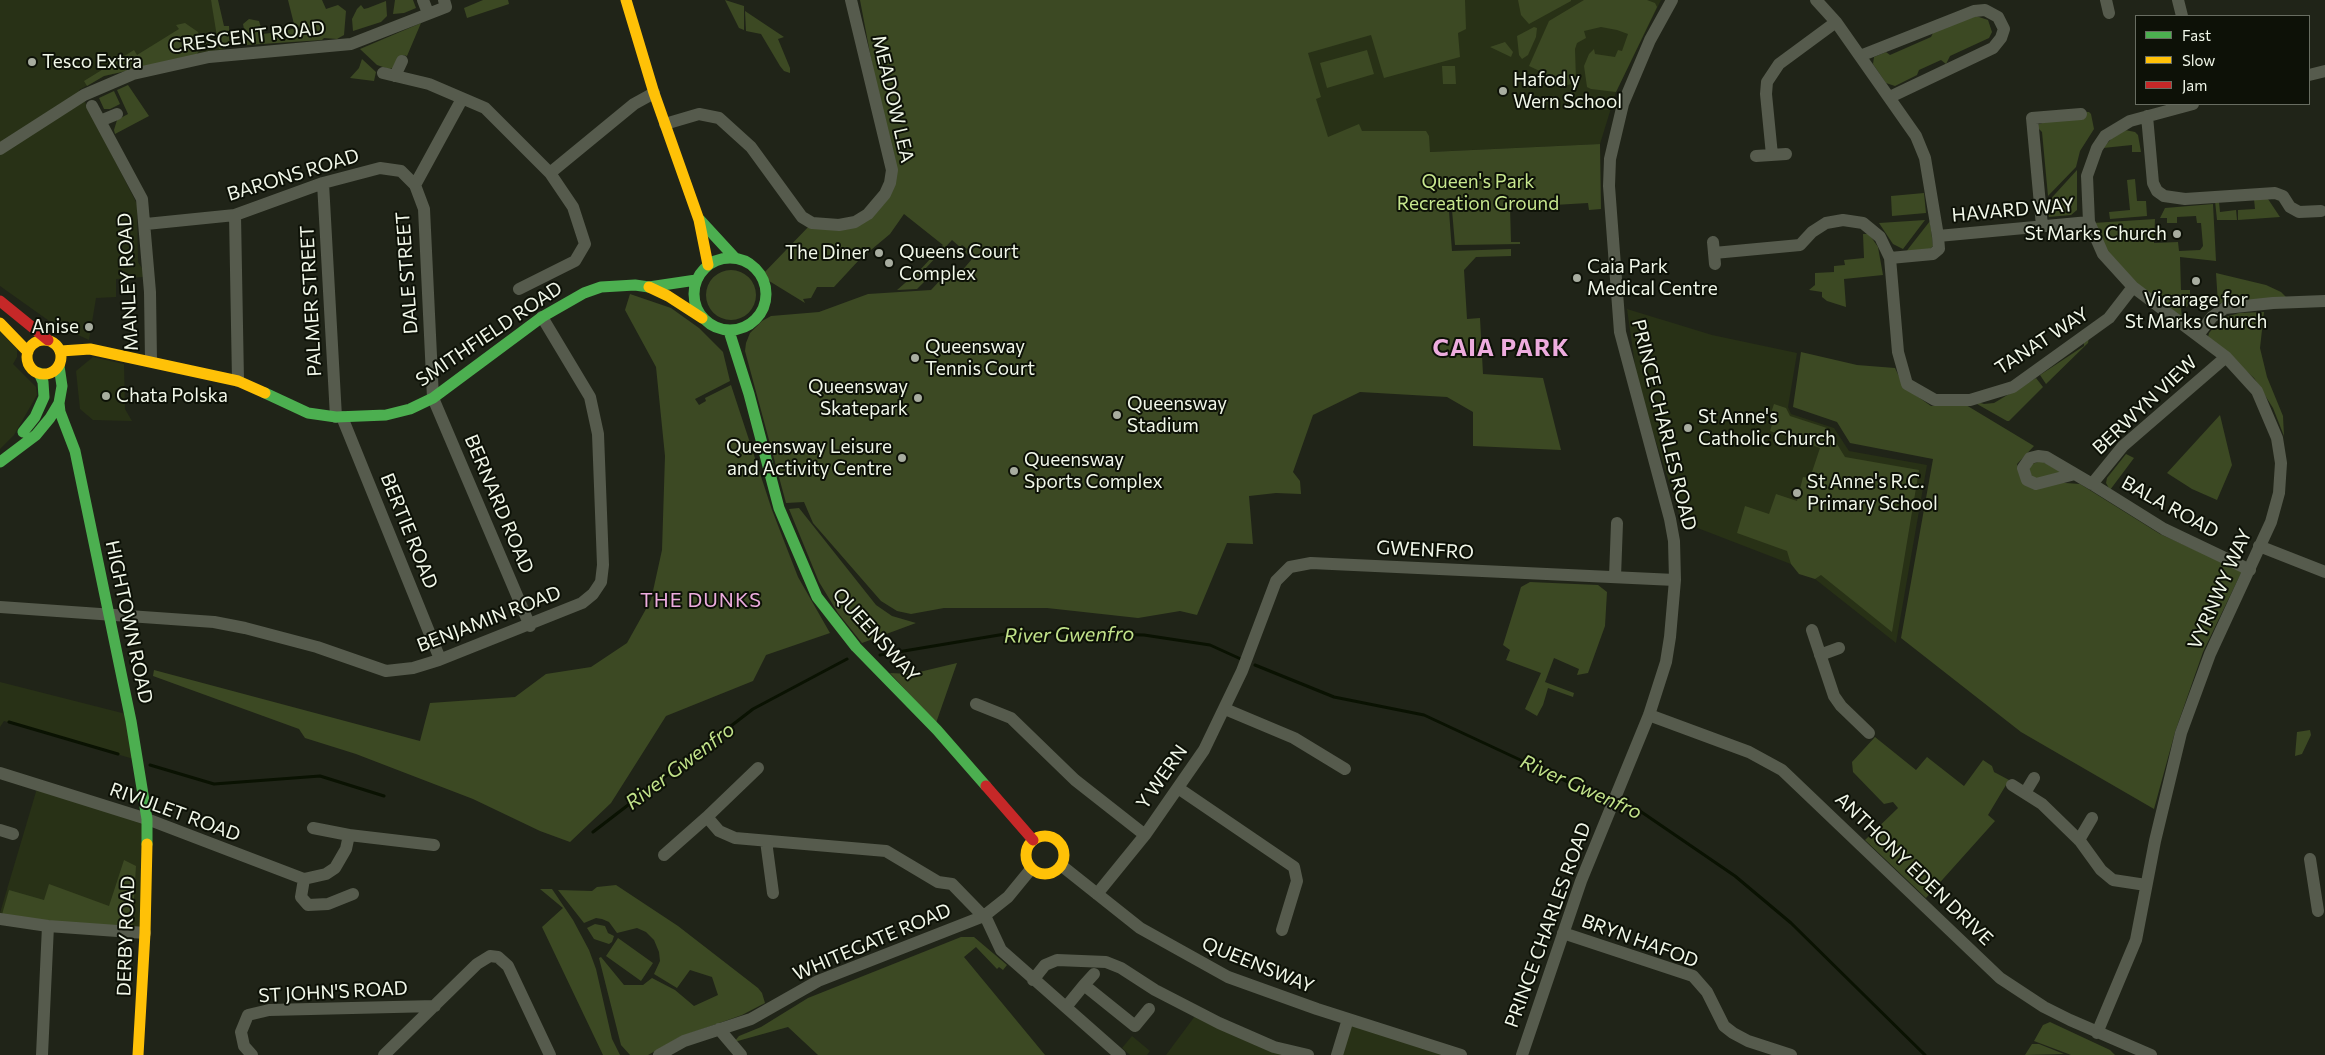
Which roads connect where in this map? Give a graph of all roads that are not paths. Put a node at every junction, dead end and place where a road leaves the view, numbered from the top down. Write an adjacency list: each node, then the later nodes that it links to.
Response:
1 (423, 0): 9 (street)
2 (444, 0): 9 (street, CRESCENT ROAD)
3 (626, 0): 17 (street)
4 (851, 0): 26 (street, MEADOW LEA)
5 (1672, 0): 77 (street, PRINCE CHARLES ROAD)
6 (1816, 0): 12 (street)
7 (2106, 0): 10 (street)
8 (2178, 0): 11 (street)
9 (428, 13): 27 (street, CRESCENT ROAD)
10 (2109, 13)
11 (2182, 15)
12 (1836, 22): 13 (street); 29 (street)
13 (1860, 56): 18 (street); 18 (street)
14 (402, 60): 19 (street)
15 (2325, 71): 16 (street)
16 (2310, 75)
17 (654, 93): 26 (street); 31 (street)
18 (1890, 97): 40 (street)
19 (462, 99): 31 (street); 33 (street, DALE STREET)
20 (2189, 105): 24 (street)
21 (92, 106): 25 (street, MANLEY ROAD)
22 (117, 114): 25 (street)
23 (2081, 114): 39 (street)
24 (2147, 116): 34 (street); 37 (street)
25 (100, 121): 38 (street, MANLEY ROAD)
26 (665, 124): 36 (street)
27 (0, 149)
28 (1786, 154): 29 (street)
29 (1772, 155): 30 (street)
30 (1756, 156)
31 (550, 173): 48 (street, SMITHFIELD ROAD)
32 (323, 183): 33 (street, BARONS ROAD); 35 (street, BARONS ROAD); 66 (street, PALMER STREET)
33 (415, 185): 64 (street, DALE STREET)
34 (2321, 211)
35 (235, 216): 38 (street, BARONS ROAD); 63 (street)
36 (699, 220): 42 (street); 44 (street)
37 (2089, 222): 39 (street, HAVARD WAY); 47 (street, VYRNWY WAY)
38 (146, 224): 60 (street, MANLEY ROAD)
39 (2042, 226): 40 (street, HAVARD WAY)
40 (1938, 236): 43 (street, HAVARD WAY)
41 (1714, 253): 43 (street)
42 (735, 258): 44 (street); 54 (street)
43 (1890, 258): 47 (street, TANAT WAY)
44 (708, 265): 45 (street)
45 (696, 280): 46 (street, SMITHFIELD ROAD); 52 (street)
46 (649, 287): 51 (street, SMITHFIELD ROAD); 52 (street, SMITHFIELD ROAD)
47 (2133, 287): 55 (street, VYRNWY WAY)
48 (519, 290)
49 (0, 301): 56 (street)
50 (2325, 301): 55 (street)
51 (542, 317): 64 (street, SMITHFIELD ROAD); 80 (street, BENJAMIN ROAD)
52 (702, 319): 54 (street)
53 (0, 323): 58 (street)
54 (729, 331): 105 (street, QUEENSWAY)
55 (2198, 334): 59 (street, VYRNWY WAY)
56 (48, 340): 57 (street); 58 (street)
57 (61, 351): 60 (street, SMITHFIELD ROAD); 61 (street)
58 (28, 352): 62 (street)
59 (2226, 357): 71 (street, BERWYN VIEW); 73 (street, VYRNWY WAY)
60 (151, 361): 63 (street, SMITHFIELD ROAD)
61 (59, 366): 62 (street); 65 (street)
62 (39, 373): 69 (street)
63 (238, 381): 66 (street, SMITHFIELD ROAD)
64 (433, 398): 66 (street, SMITHFIELD ROAD); 80 (street, BERNARD ROAD)
65 (59, 403): 67 (street, HIGHTOWN ROAD); 68 (street)
66 (339, 417): 84 (street, BERTIE ROAD)
67 (69, 434): 68 (street); 79 (street, HIGHTOWN ROAD)
68 (36, 435): 69 (street)
69 (0, 462)
70 (2075, 474): 71 (street, BALA ROAD)
71 (2092, 484): 74 (street, BALA ROAD)
72 (1617, 524): 76 (street)
73 (2259, 546): 74 (street, VYRNWY WAY); 75 (street)
74 (2250, 570): 114 (street, VYRNWY WAY)
75 (2325, 572)
76 (1615, 577): 77 (street, GWENFRO); 85 (street, GWENFRO)
77 (1675, 580): 88 (street, PRINCE CHARLES ROAD)
78 (0, 607): 79 (street, BENJAMIN ROAD)
79 (108, 615): 84 (street, BENJAMIN ROAD); 99 (street, HIGHTOWN ROAD)
80 (530, 626): 84 (street, BENJAMIN ROAD)
81 (1812, 630): 83 (street)
82 (1839, 648): 83 (street)
83 (1820, 655): 89 (street)
84 (440, 659)
85 (1242, 671): 87 (street, Y WERN)
86 (976, 704): 103 (street)
87 (1225, 709): 91 (street); 95 (street, Y WERN)
88 (1649, 715): 124 (street, PRINCE CHARLES ROAD); 133 (street, ANTHONY EDEN DRIVE)
89 (1869, 733)
90 (758, 768): 97 (street)
91 (1345, 769)
92 (0, 773): 99 (street, RIVULET ROAD)
93 (2034, 778): 96 (street)
94 (2012, 785): 96 (street)
95 (1178, 788): 103 (street, Y WERN); 122 (street)
96 (2025, 792): 106 (street)
97 (707, 817): 107 (street); 109 (street)
98 (2092, 818): 106 (street)
99 (147, 819): 113 (street, RIVULET ROAD); 123 (street, DERBY ROAD)
100 (313, 828): 104 (street)
101 (0, 830): 102 (street)
102 (13, 834)
103 (1145, 835): 117 (street, Y WERN)
104 (349, 836): 108 (street); 113 (street)
105 (1033, 840): 111 (street); 112 (street)
106 (2079, 840): 114 (street)
107 (766, 841): 115 (street); 119 (street)
108 (434, 845)
109 (664, 855)
110 (2310, 860): 118 (street)
111 (1062, 866): 112 (street); 117 (street, QUEENSWAY)
112 (1031, 869): 119 (street, WHITEGATE ROAD)
113 (304, 879): 116 (street)
114 (2146, 885): 133 (street, VYRNWY WAY)
115 (773, 893)
116 (353, 894)
117 (1097, 894): 131 (street, QUEENSWAY)
118 (2318, 911)
119 (984, 916): 126 (street); 132 (street, WHITEGATE ROAD)
120 (0, 919): 121 (street)
121 (48, 926): 123 (street); 134 (street)
122 (1282, 930)
123 (145, 933): 135 (street, DERBY ROAD)
124 (1564, 933): 145 (street, PRINCE CHARLES ROAD); 146 (street, BRYN HAFOD)
125 (1094, 974): 127 (street)
126 (1032, 980): 129 (street); 142 (street)
127 (1084, 985): 129 (street); 130 (street)
128 (435, 1006): 136 (street, ST JOHN'S ROAD); 137 (street); 138 (street)
129 (1066, 1007): 141 (street)
130 (1149, 1009)
131 (1348, 1019): 143 (street); 144 (street, QUEENSWAY)
132 (719, 1028): 139 (street, WHITEGATE ROAD); 140 (street)
133 (2097, 1033): 147 (street, ANTHONY EDEN DRIVE)
134 (42, 1055)
135 (138, 1055)
136 (252, 1055)
137 (384, 1055)
138 (550, 1055)
139 (659, 1055)
140 (741, 1055)
141 (1120, 1055)
142 (1308, 1055)
143 (1337, 1055)
144 (1461, 1055)
145 (1522, 1055)
146 (1791, 1055)
147 (2151, 1055)

